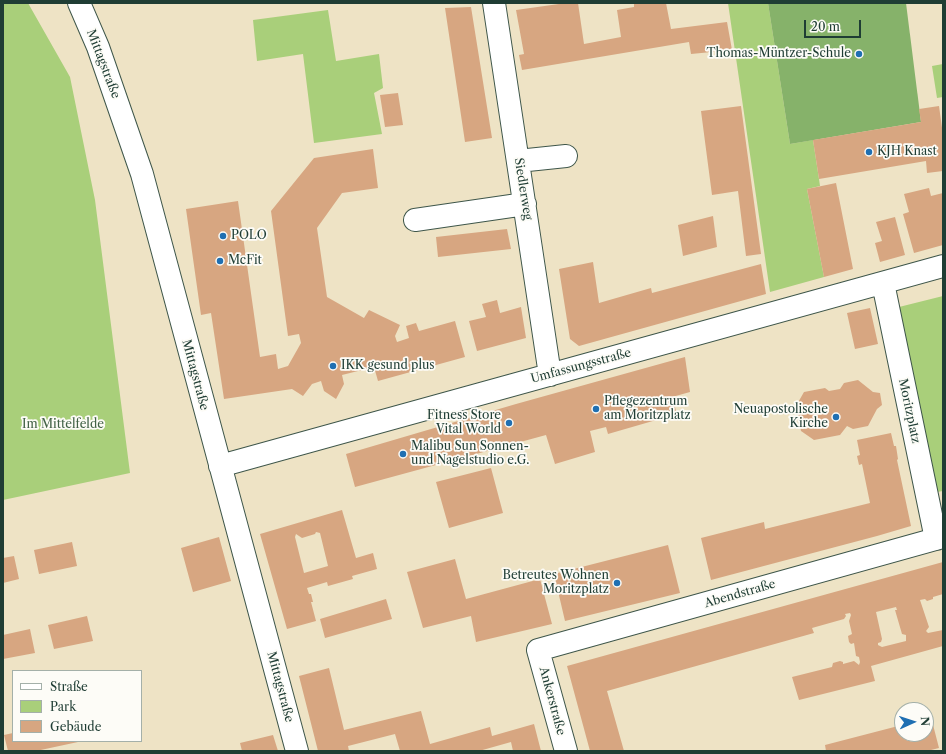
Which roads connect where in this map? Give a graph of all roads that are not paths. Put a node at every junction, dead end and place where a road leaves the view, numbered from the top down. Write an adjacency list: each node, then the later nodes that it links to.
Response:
1 (79, 3): 10 (street, Mittagstraße)
2 (494, 3): 4 (street, Siedlerweg)
3 (566, 156): 4 (street)
4 (518, 161): 5 (street, Siedlerweg)
5 (525, 204): 6 (street); 9 (street, Siedlerweg)
6 (414, 220)
7 (943, 266): 8 (street, Umfassungsstraße)
8 (883, 283): 9 (street, Umfassungsstraße); 11 (street, Moritzplatz)
9 (550, 375): 10 (street, Umfassungsstraße)
10 (220, 466): 13 (street, Mittagstraße)
11 (939, 538): 12 (street, Abendstraße)
12 (538, 650): 14 (street, Ankerstraße)
13 (297, 751)
14 (566, 751)

